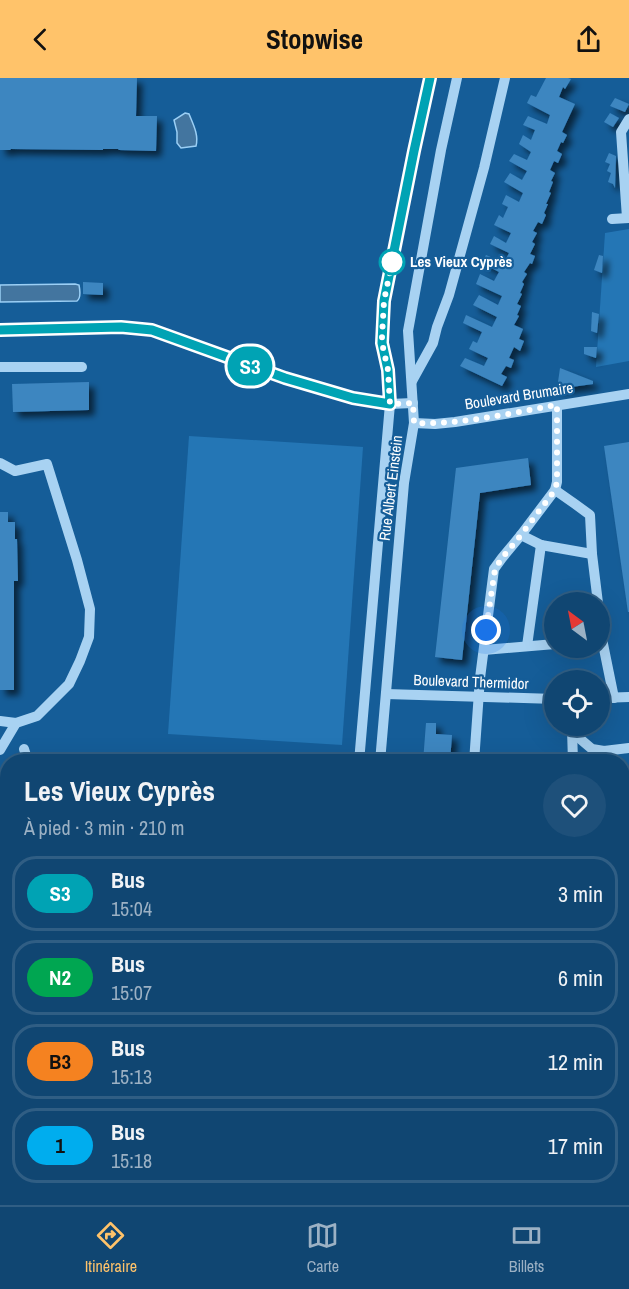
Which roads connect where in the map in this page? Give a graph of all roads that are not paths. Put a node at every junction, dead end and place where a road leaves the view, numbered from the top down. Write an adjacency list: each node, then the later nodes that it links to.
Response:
1 (430, 78): 13 (street)
2 (457, 78): 10 (street, Rue Albert Einstein)
3 (505, 78): 10 (street)
4 (629, 119): 5 (street)
5 (628, 218): 6 (street)
6 (612, 219)
7 (0, 330): 13 (street)
8 (0, 367): 9 (street)
9 (82, 367)
10 (412, 381): 12 (street, Rue Albert Einstein)
11 (629, 394): 14 (street, Boulevard Brumaire)
12 (413, 403): 13 (street); 15 (street, Rue Albert Einstein)
13 (390, 404): 40 (street)
14 (557, 405): 15 (street, Boulevard Brumaire); 17 (street)
15 (414, 423): 26 (street, Rue Albert Einstein)
16 (0, 463): 33 (street)
17 (555, 490): 18 (street); 20 (street)
18 (521, 535): 19 (street); 24 (street)
19 (541, 545): 20 (street); 23 (street)
20 (592, 554): 21 (street)
21 (597, 592)
22 (544, 645): 23 (street)
23 (527, 646): 24 (street)
24 (484, 650): 27 (street)
25 (605, 658): 29 (street)
26 (386, 694): 27 (street, Boulevard Thermidor); 41 (street, Rue Albert Einstein)
27 (479, 698): 31 (street, Boulevard Thermidor); 42 (street)
28 (610, 698): 29 (street)
29 (614, 698): 30 (street)
30 (629, 698)
31 (544, 699)
32 (0, 721): 33 (street)
33 (15, 723): 38 (street)
34 (572, 736): 43 (street)
35 (579, 736): 36 (street)
36 (629, 748)
37 (24, 749): 39 (street)
38 (0, 750)
39 (26, 754)
40 (360, 754)
41 (381, 754)
42 (475, 754)
43 (573, 754)

